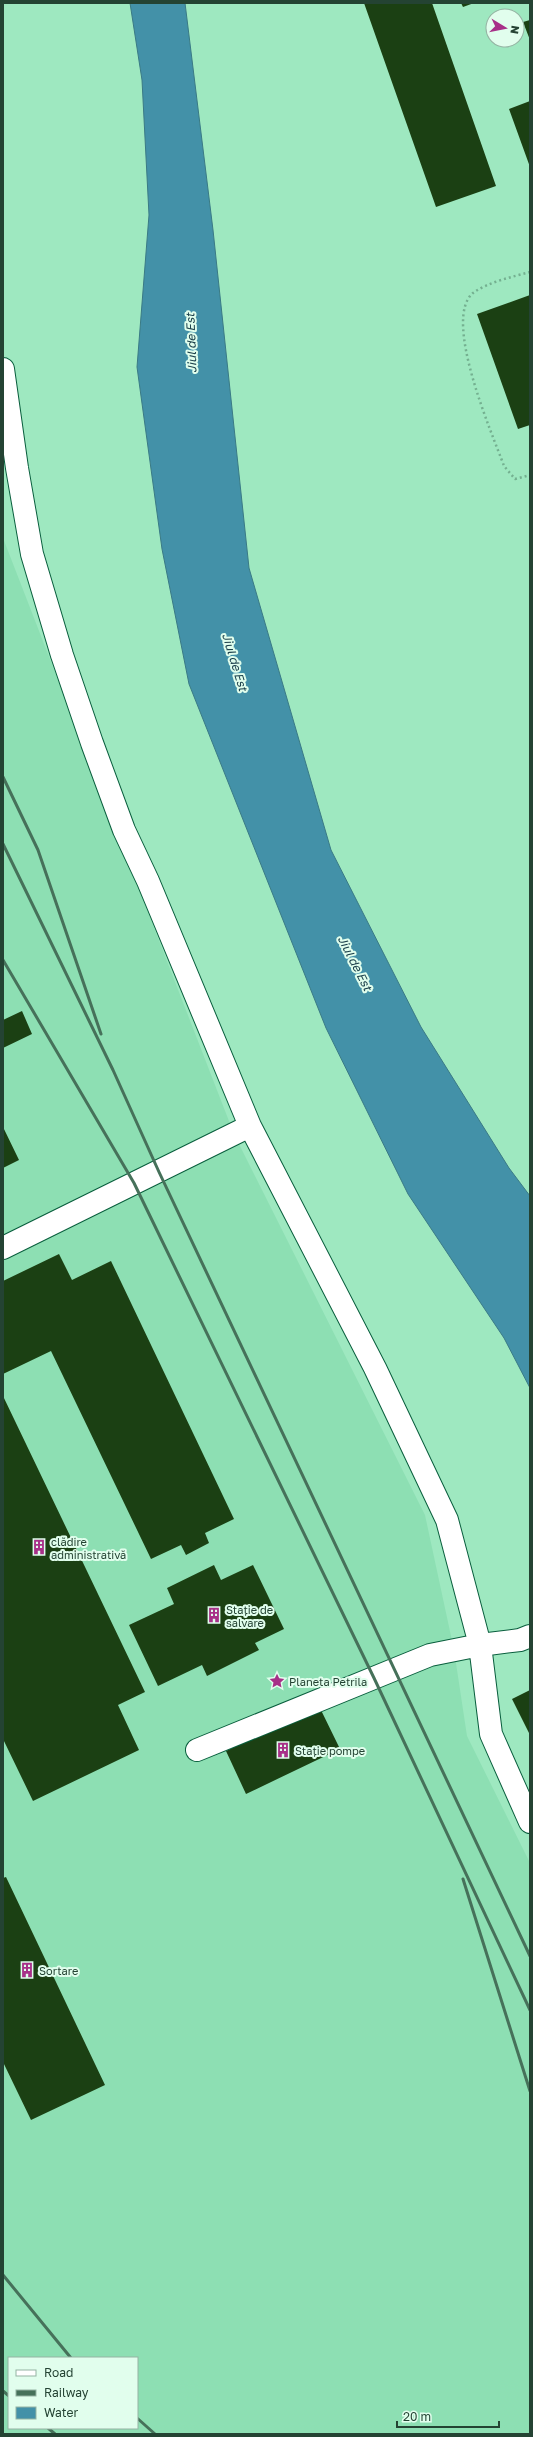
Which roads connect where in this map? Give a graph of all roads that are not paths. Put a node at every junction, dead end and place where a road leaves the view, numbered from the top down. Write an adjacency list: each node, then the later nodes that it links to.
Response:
1 (3, 369): 2 (street)
2 (250, 1126): 3 (street); 5 (street)
3 (3, 1248)
4 (525, 1638): 5 (street)
5 (480, 1645): 6 (street); 7 (street)
6 (197, 1750)
7 (530, 1822)

